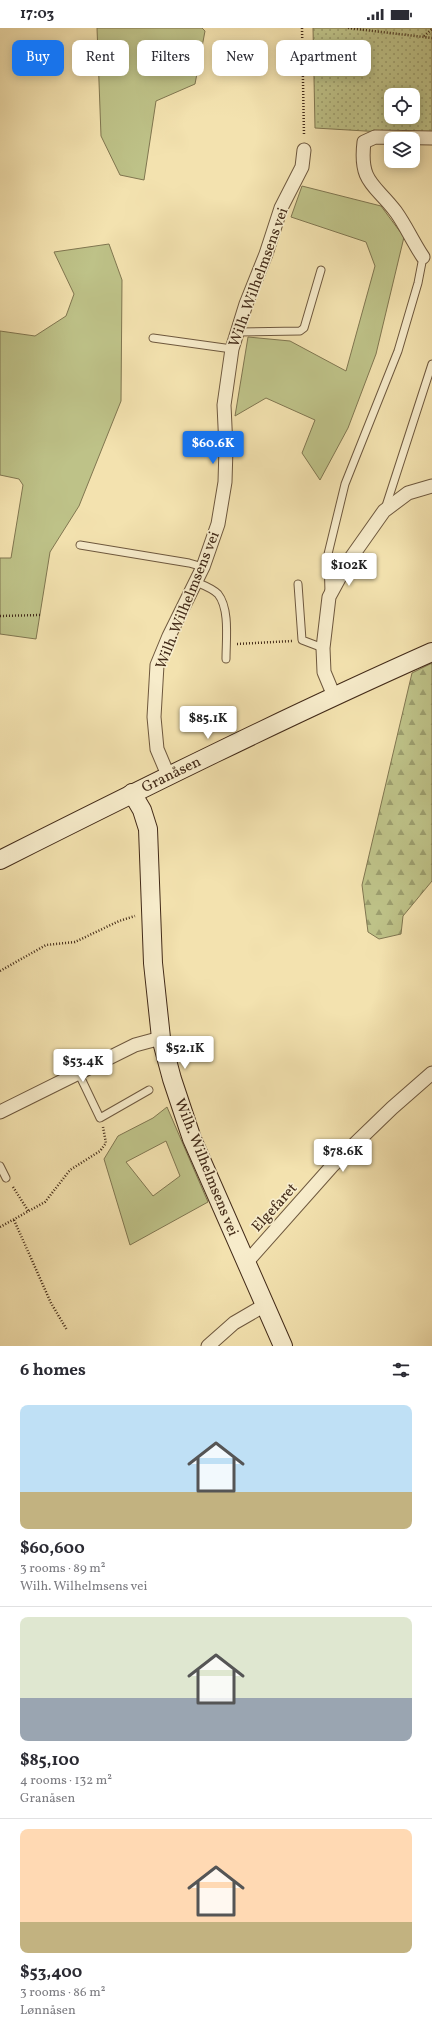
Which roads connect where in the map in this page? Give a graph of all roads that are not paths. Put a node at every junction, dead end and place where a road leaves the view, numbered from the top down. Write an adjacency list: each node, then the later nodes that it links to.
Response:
1 (432, 138): 3 (street)
2 (304, 150): 5 (street, Wilh. Wilhelmsens vei)
3 (423, 257): 15 (lane)
4 (321, 270): 5 (lane)
5 (237, 332): 7 (street, Wilh. Wilhelmsens vei)
6 (153, 338): 7 (lane)
7 (232, 349): 12 (street, Wilh. Wilhelmsens vei)
8 (432, 364): 10 (lane)
9 (432, 486): 10 (street)
10 (384, 511): 15 (street)
11 (80, 545): 12 (lane)
12 (203, 567): 13 (street, Wilh. Wilhelmsens vei)
13 (196, 582): 18 (lane); 20 (street, Wilh. Wilhelmsens vei)
14 (298, 584): 16 (lane)
15 (329, 597): 16 (street)
16 (323, 648): 19 (street)
17 (432, 652): 19 (street, Granåsen)
18 (226, 659)
19 (334, 696): 20 (street, Granåsen)
20 (168, 775): 21 (street, Granåsen)
21 (132, 793): 22 (street, Granåsen); 23 (street, Wilh. Wilhelmsens vei)
22 (0, 860)
23 (161, 1038): 24 (street); 30 (street, Wilh. Wilhelmsens vei)
24 (77, 1072): 26 (lane); 27 (street)
25 (432, 1073): 30 (street, Elgefaret)
26 (149, 1090)
27 (0, 1112)
28 (0, 1166): 29 (lane)
29 (6, 1178)
30 (246, 1263): 31 (street, Wilh. Wilhelmsens vei)
31 (265, 1305): 32 (street); 33 (street, Wilh. Wilhelmsens vei)
32 (208, 1346)
33 (283, 1346)

